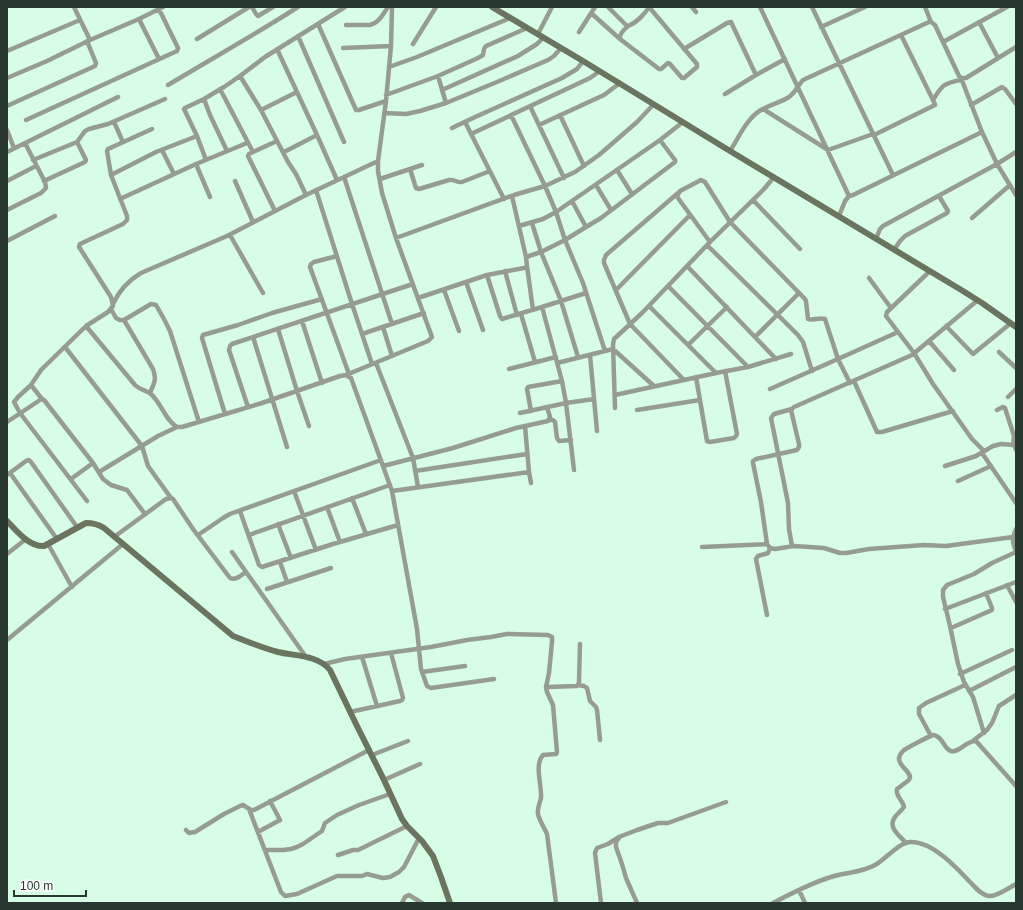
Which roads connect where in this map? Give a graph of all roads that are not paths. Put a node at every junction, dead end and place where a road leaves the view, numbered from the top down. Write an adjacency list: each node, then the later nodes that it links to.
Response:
1 (74, 7): 24 (street)
2 (251, 7): 3 (street); 36 (street)
3 (273, 7)
4 (298, 7): 61 (street)
5 (345, 7): 27 (street)
6 (388, 7): 28 (street)
7 (392, 7): 41 (street)
8 (492, 7): 22 (street)
9 (552, 7): 35 (street)
10 (595, 7): 21 (street)
11 (608, 7): 29 (street)
12 (692, 7): 20 (street)
13 (760, 7): 50 (street)
14 (812, 7): 30 (street)
15 (865, 7): 30 (street)
16 (924, 7): 25 (street)
17 (1006, 7): 26 (street)
18 (161, 8): 23 (street); 49 (street)
19 (434, 8): 40 (street)
20 (696, 12)
21 (591, 13): 32 (street); 37 (street)
22 (510, 18): 31 (street); 53 (street)
23 (139, 19): 38 (street); 49 (street)
24 (80, 20): 38 (street); 47 (street)
25 (931, 22): 33 (street); 39 (street)
26 (979, 22): 39 (street); 48 (street)
27 (318, 24): 34 (street); 72 (street)
28 (346, 24)
29 (628, 26): 37 (street); 46 (street)
30 (822, 27): 52 (street)
31 (527, 28): 35 (street); 57 (street)
32 (579, 32)
33 (901, 35): 52 (street); 71 (street)
34 (298, 36): 45 (street); 102 (street)
35 (541, 36): 44 (street); 64 (street)
36 (196, 39)
37 (620, 39): 46 (street)
38 (88, 40): 58 (street); 77 (street)
39 (943, 42): 59 (street)
40 (413, 44)
41 (391, 46): 43 (street); 53 (street)
42 (1016, 47): 48 (street)
43 (343, 48)
44 (561, 48): 51 (street); 73 (street)
45 (277, 49): 56 (street); 65 (street)
46 (684, 49): 55 (street)
47 (7, 51)
48 (998, 58): 59 (street)
49 (159, 59): 84 (street)
50 (785, 59): 55 (street); 62 (street)
51 (583, 60): 54 (street); 86 (street)
52 (839, 64): 62 (street); 95 (street)
53 (389, 67): 67 (street)
54 (600, 71): 60 (street); 78 (street)
55 (756, 75): 66 (street)
56 (240, 76): 63 (street); 80 (street)
57 (438, 76): 64 (street); 67 (street)
58 (7, 78)
59 (961, 79): 71 (street); 76 (street)
60 (620, 83): 74 (street); 83 (street)
61 (168, 85)
62 (798, 87): 79 (street); 106 (street)
63 (220, 89): 70 (street); 101 (street)
64 (442, 90): 73 (street)
65 (297, 92): 80 (street); 94 (street)
66 (725, 94)
67 (386, 95): 72 (street)
68 (118, 97): 103 (street)
69 (165, 99): 85 (street)
70 (204, 99): 96 (street); 107 (street)
71 (933, 100): 95 (street)
72 (386, 101): 81 (street)
73 (446, 103): 81 (street)
74 (654, 104): 87 (street); 120 (street)
75 (1016, 104): 76 (street)
76 (971, 105): 92 (street)
77 (7, 106)
78 (530, 106): 82 (street); 88 (street)
79 (762, 109): 106 (street); 108 (street)
80 (261, 110): 98 (street)
81 (384, 113): 115 (street)
82 (511, 115): 93 (street); 137 (street)
83 (560, 115): 88 (street); 120 (street)
84 (26, 120)
85 (114, 122): 99 (street); 100 (street)
86 (465, 122): 89 (street); 93 (street)
87 (683, 122): 97 (street); 108 (street)
88 (539, 125): 129 (street)
89 (452, 128)
90 (152, 129): 100 (street)
91 (7, 130): 104 (street)
92 (982, 132): 117 (street); 126 (street)
93 (471, 134): 123 (street)
94 (317, 135): 111 (street); 131 (street)
95 (873, 135): 106 (street); 126 (street)
96 (197, 136): 105 (street); 114 (street)
97 (660, 140): 122 (street); 140 (street)
98 (277, 141): 110 (street); 111 (street)
99 (77, 142): 113 (street); 133 (street)
100 (123, 142): 125 (street)
101 (248, 142): 107 (street); 110 (street)
102 (344, 142)
103 (25, 143): 104 (street); 113 (street)
104 (14, 148): 109 (street)
105 (162, 150): 124 (street); 125 (street)
106 (828, 150): 144 (street)
107 (228, 151): 114 (street)
108 (730, 151): 128 (street)
109 (7, 152)
110 (253, 152): 153 (street)
111 (284, 152): 141 (street)
112 (1016, 152): 117 (street)
113 (33, 160): 119 (street)
114 (206, 160): 116 (street)
115 (378, 161): 127 (street); 130 (street)
116 (196, 164): 124 (street); 146 (street)
117 (997, 164): 136 (street); 145 (street)
118 (422, 165): 121 (street)
119 (36, 166): 132 (street); 133 (street)
120 (584, 166): 129 (street)
121 (410, 169): 123 (street); 130 (street)
122 (617, 170): 135 (street); 140 (street)
123 (490, 171): 147 (street)
124 (174, 174): 148 (street)
125 (111, 175): 148 (street)
126 (894, 175): 144 (street)
127 (344, 177): 131 (street); 189 (street)
128 (774, 177): 149 (street); 157 (street)
129 (564, 178): 137 (street)
130 (380, 179): 165 (street)
131 (337, 180): 138 (street)
132 (7, 181)
133 (44, 181): 151 (street)
134 (235, 181): 159 (street)
135 (596, 184): 150 (street); 152 (street)
136 (1010, 185): 142 (street); 158 (street)
137 (545, 186): 143 (street); 154 (street)
138 (316, 190): 141 (street); 173 (street)
139 (678, 193): 155 (street); 160 (street); 185 (street)
140 (632, 194): 152 (street)
141 (306, 195): 153 (street)
142 (1016, 195)
143 (512, 196): 147 (street); 162 (street)
144 (850, 196): 157 (street)
145 (940, 196): 166 (street); 171 (street)
146 (210, 197)
147 (504, 198): 165 (street)
148 (120, 199): 194 (street)
149 (753, 200): 160 (street); 170 (street)
150 (572, 201): 154 (street); 163 (street)
151 (7, 210)
152 (612, 210): 163 (street)
153 (275, 211): 159 (street)
154 (556, 212): 161 (street); 167 (street)
155 (690, 215): 169 (street); 185 (street)
156 (55, 216): 168 (street)
157 (839, 216): 166 (street)
158 (972, 218)
159 (253, 222): 164 (street)
160 (730, 222): 169 (street); 188 (street)
161 (532, 223): 162 (street); 172 (street)
162 (519, 226): 174 (street)
163 (586, 227): 167 (street)
164 (230, 235): 186 (street); 194 (street)
165 (396, 238): 182 (street)
166 (876, 239): 171 (street)
167 (565, 240): 172 (street); 187 (street)
168 (7, 241)
169 (708, 244): 176 (street); 205 (street)
170 (800, 249)
171 (894, 250): 178 (street)
172 (541, 252): 174 (street); 193 (street)
173 (337, 256): 191 (street); 195 (street)
174 (526, 257): 175 (street)
175 (527, 266): 177 (street); 201 (street)
176 (687, 266): 183 (street); 198 (street)
177 (506, 271): 179 (street); 204 (street)
178 (930, 271): 192 (street); 199 (street)
179 (487, 275): 181 (street); 204 (street)
180 (869, 278): 199 (street)
181 (466, 282): 184 (street); 216 (street)
182 (413, 284): 189 (street); 190 (street)
183 (668, 286): 196 (street); 212 (street)
184 (444, 290): 190 (street); 217 (street)
185 (616, 290): 209 (street)
186 (263, 293)
187 (586, 293): 193 (street); 226 (street)
188 (799, 293): 205 (street); 235 (street)
189 (382, 295): 195 (street); 208 (street)
190 (418, 298): 203 (street)
191 (322, 299): 202 (street); 275 (street)
192 (978, 300): 210 (street); 213 (street)
193 (560, 301): 197 (street); 233 (street)
194 (113, 304): 200 (street)
195 (352, 304): 202 (street); 219 (street)
196 (649, 306): 209 (street); 223 (street)
197 (542, 307): 201 (street); 232 (street)
198 (727, 307): 212 (street); 221 (street)
199 (891, 308): 218 (street)
200 (111, 309): 206 (street); 211 (street)
201 (533, 310): 204 (street)
202 (327, 312): 207 (street); 246 (street)
203 (424, 313): 208 (street); 231 (street)
204 (519, 314): 236 (street)
205 (777, 315): 221 (street); 242 (street)
206 (124, 320): 257 (street); 278 (street)
207 (302, 321): 215 (street); 251 (street)
208 (392, 324): 214 (street)
209 (630, 324): 225 (street); 248 (street)
210 (1013, 325): 213 (street)
211 (86, 326): 224 (street); 257 (street)
212 (708, 326): 223 (street); 239 (street)
213 (946, 326): 222 (street)
214 (383, 327): 219 (street); 231 (street)
215 (278, 329): 220 (street); 256 (street)
216 (483, 330)
217 (459, 331)
218 (898, 332): 229 (street); 235 (street)
219 (362, 334): 238 (street)
220 (253, 337): 261 (street); 265 (street)
221 (755, 337): 234 (street)
222 (929, 341): 229 (street); 243 (street)
223 (688, 345): 245 (street)
224 (65, 346): 252 (street); 286 (street)
225 (613, 349): 226 (street); 253 (street); 258 (street)
226 (605, 351): 230 (street)
227 (999, 352): 240 (street)
228 (791, 354): 234 (street)
229 (914, 354): 250 (street); 272 (street)
230 (590, 355): 233 (street); 262 (street)
231 (392, 356): 238 (street)
232 (556, 357): 236 (street); 237 (street)
233 (578, 357): 237 (street)
234 (776, 359): 239 (street)
235 (838, 359): 242 (street); 250 (street)
236 (535, 362): 241 (street)
237 (557, 363): 249 (street)
238 (374, 364): 246 (street); 292 (street)
239 (748, 367): 244 (street)
240 (1016, 368)
241 (509, 369)
242 (812, 370): 254 (street)
243 (954, 370)
244 (725, 371): 245 (street); 263 (street)
245 (716, 373): 247 (street)
246 (348, 374): 251 (street); 293 (street)
247 (696, 377): 248 (street); 263 (street)
248 (684, 380): 253 (street)
249 (562, 381): 264 (street); 271 (street)
250 (852, 382): 268 (street); 272 (street)
251 (322, 383): 256 (street)
252 (31, 385): 260 (street); 273 (street)
253 (654, 386): 258 (street)
254 (770, 389)
255 (1016, 389): 259 (street)
256 (296, 391): 261 (street); 279 (street)
257 (150, 393): 281 (street)
258 (615, 395): 267 (street)
259 (1008, 396)
260 (42, 399): 273 (street); 294 (street)
261 (273, 399): 265 (street); 287 (street)
262 (594, 399): 264 (street); 282 (street)
263 (700, 400): 269 (street)
264 (566, 403): 266 (street); 284 (street)
265 (248, 407): 275 (street)
266 (548, 407): 271 (street); 276 (street)
267 (615, 408)
268 (792, 409): 291 (street); 291 (street)
269 (637, 410)
270 (997, 410): 283 (street)
271 (531, 411): 274 (street)
272 (953, 411): 289 (street)
273 (20, 413): 277 (street); 303 (street)
274 (520, 413)
275 (225, 414): 278 (street)
276 (549, 420): 280 (street); 284 (street)
277 (7, 422)
278 (199, 422): 281 (street)
279 (309, 426)
280 (525, 426): 290 (street); 292 (street)
281 (177, 427): 286 (street)
282 (597, 431)
283 (1015, 435): 285 (street)
284 (571, 440): 298 (street)
285 (1014, 445): 288 (street); 289 (street)
286 (142, 446): 300 (street); 310 (street)
287 (287, 447)
288 (1016, 450)
289 (983, 452): 296 (street); 297 (street)
290 (527, 454): 299 (street); 301 (street)
291 (779, 454): 333 (street); 334 (street)
292 (413, 458): 295 (street); 299 (street)
293 (381, 460): 295 (street); 308 (street)
294 (93, 463): 300 (street); 303 (street)
295 (383, 466): 306 (street)
296 (945, 466)
297 (991, 466): 304 (street); 313 (street)
298 (574, 470)
299 (415, 471): 307 (street)
300 (99, 472): 316 (street)
301 (529, 472): 305 (street); 307 (street)
302 (8, 474): 321 (street); 329 (street)
303 (71, 479): 312 (street)
304 (958, 481)
305 (531, 483)
306 (390, 484): 309 (street); 311 (street)
307 (418, 487): 309 (street)
308 (294, 491): 315 (street); 317 (street)
309 (392, 491): 320 (street)
310 (171, 498): 316 (street); 324 (street)
311 (352, 498): 314 (street); 323 (street)
312 (87, 501)
313 (1016, 503)
314 (327, 507): 317 (street); 330 (street)
315 (240, 511): 324 (street); 325 (street)
316 (145, 514): 326 (street)
317 (303, 516): 319 (street); 336 (street)
318 (7, 521): 328 (street)
319 (278, 524): 325 (street); 340 (street)
320 (398, 525): 323 (street); 356 (street)
321 (77, 527): 326 (street); 329 (street)
322 (1016, 529): 327 (street)
323 (366, 534): 330 (street)
324 (198, 535): 343 (street)
325 (249, 535): 341 (street)
326 (114, 536): 332 (street)
327 (1013, 537): 334 (street); 338 (street)
328 (26, 539): 331 (street); 339 (street)
329 (57, 539): 331 (street)
330 (340, 542): 336 (street)
331 (48, 544): 347 (street)
332 (123, 544): 347 (street); 359 (street)
333 (768, 546): 334 (street); 335 (street); 352 (street)
334 (792, 546)
335 (702, 547)
336 (316, 550): 340 (street)
337 (232, 552): 343 (street)
338 (1016, 552): 351 (street)
339 (7, 554)
340 (291, 558): 341 (street)
341 (280, 562): 344 (street)
342 (331, 568): 344 (street)
343 (246, 572): 359 (street)
344 (287, 582): 348 (street)
345 (1016, 582): 346 (street)
346 (1007, 585): 349 (street); 350 (street)
347 (72, 587): 354 (street)
348 (267, 589)
349 (986, 593): 351 (street); 353 (street)
350 (1016, 602)
351 (946, 609): 353 (street)
352 (767, 615)
353 (951, 628): 365 (street)
354 (7, 640)
355 (580, 644): 367 (street)
356 (420, 649): 358 (street); 364 (street); 369 (street)
357 (1012, 650): 365 (street)
358 (391, 653): 360 (street); 372 (street)
359 (306, 657): 361 (street)
360 (362, 657): 361 (street); 372 (street)
361 (324, 664): 373 (street)
362 (465, 666): 364 (street)
363 (1016, 667): 370 (street)
364 (422, 672): 366 (street)
365 (960, 674): 368 (street)
366 (494, 680)
367 (578, 685): 369 (street); 376 (street)
368 (965, 685): 370 (street); 375 (street)
369 (546, 687): 401 (street)
370 (970, 691): 374 (street)
371 (1016, 695): 374 (street)
372 (377, 706): 373 (street)
373 (350, 712): 379 (street)
374 (984, 733): 377 (street)
375 (931, 736): 377 (street); 392 (street)
376 (600, 740)
377 (974, 740): 382 (street)
378 (408, 741): 379 (street)
379 (370, 753): 381 (street); 384 (street)
380 (420, 764): 381 (street)
381 (384, 780): 383 (street)
382 (1016, 786)
383 (390, 794): 387 (street); 393 (street)
384 (270, 801): 386 (street); 389 (street)
385 (726, 802): 390 (street)
386 (249, 809): 388 (street); 389 (street)
387 (407, 826): 391 (street); 394 (street)
388 (186, 830)
389 (258, 832): 393 (street)
390 (619, 837): 402 (street); 403 (street)
391 (419, 838): 393 (street); 400 (street)
392 (906, 844): 395 (street); 396 (street)
393 (265, 850)
394 (338, 855)
395 (1016, 884)
396 (799, 890): 397 (street); 405 (street)
397 (779, 902): 404 (street)
398 (402, 903): 399 (street)
399 (422, 903)
400 (450, 903)
401 (556, 903)
402 (601, 903)
403 (637, 903)
404 (773, 903)
405 (805, 903)

